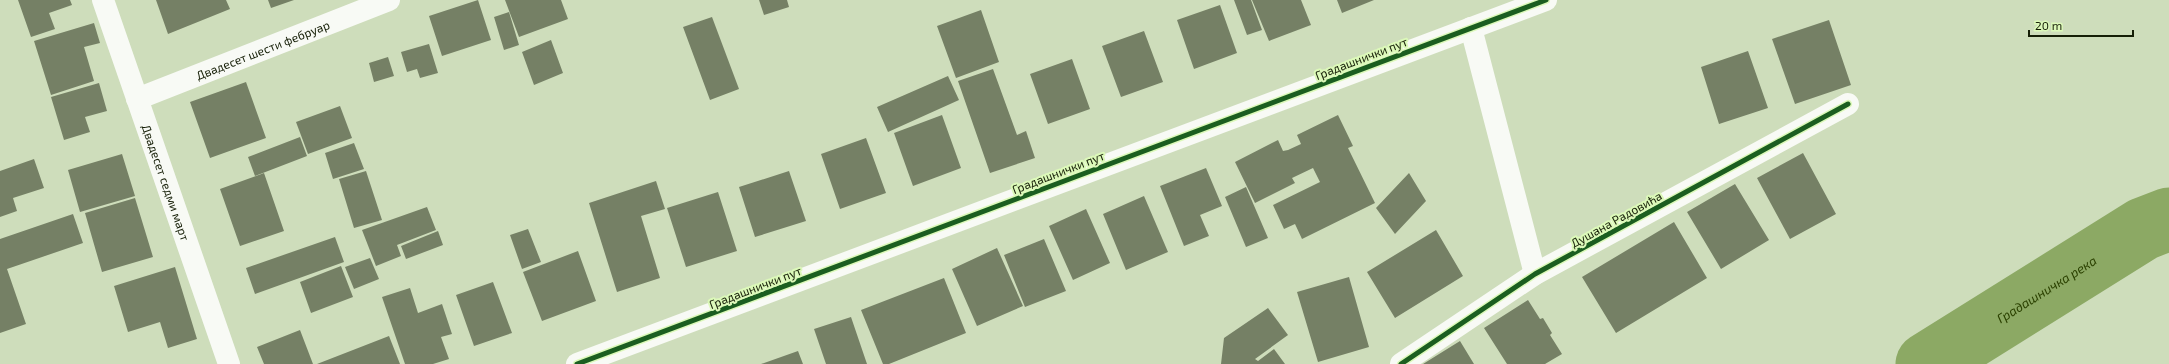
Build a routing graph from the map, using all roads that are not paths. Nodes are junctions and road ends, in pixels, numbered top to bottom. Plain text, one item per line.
1 (103, 0) edge
2 (389, 0) edge
3 (1546, 0) edge
4 (1471, 28) junction
5 (138, 99) junction
6 (1848, 104) dead end
7 (1536, 274) junction
8 (229, 364) edge
9 (577, 364) edge
10 (1401, 364) edge

1 - 5 street, Двадесет седми март
2 - 5 street, Двадесет шести фебруар
3 - 4 street, Градашнички пут
4 - 7 street
4 - 9 street, Градашнички пут
5 - 8 street, Двадесет седми март
6 - 7 street, Душана Радовића
7 - 10 street, Душана Радовића

